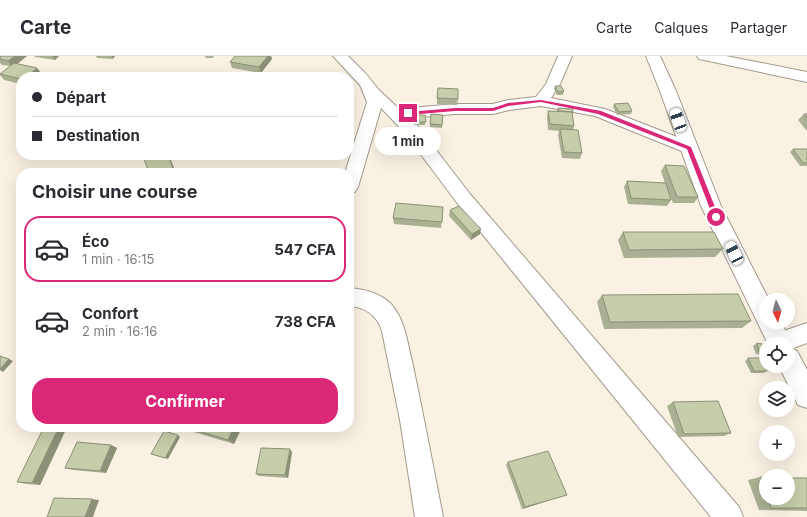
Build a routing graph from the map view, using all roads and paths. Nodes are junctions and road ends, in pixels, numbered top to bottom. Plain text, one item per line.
1 (340, 56) edge
2 (565, 56) edge
3 (653, 56) edge
4 (709, 56) edge
5 (807, 77) edge
6 (374, 93) junction
7 (541, 101) junction
8 (396, 114) junction
9 (689, 148) junction
10 (354, 171) edge
11 (354, 297) edge
12 (759, 302) edge
13 (807, 333) edge
14 (795, 340) edge
15 (795, 372) edge
16 (807, 396) edge
17 (430, 517) edge
18 (729, 517) edge

1 - 6 street
2 - 7 street
3 - 9 main road
4 - 5 main road
6 - 8 street
6 - 10 street
7 - 8 street
7 - 9 street
8 - 18 street
9 - 12 main road
11 - 17 street
13 - 14 street
15 - 16 main road

